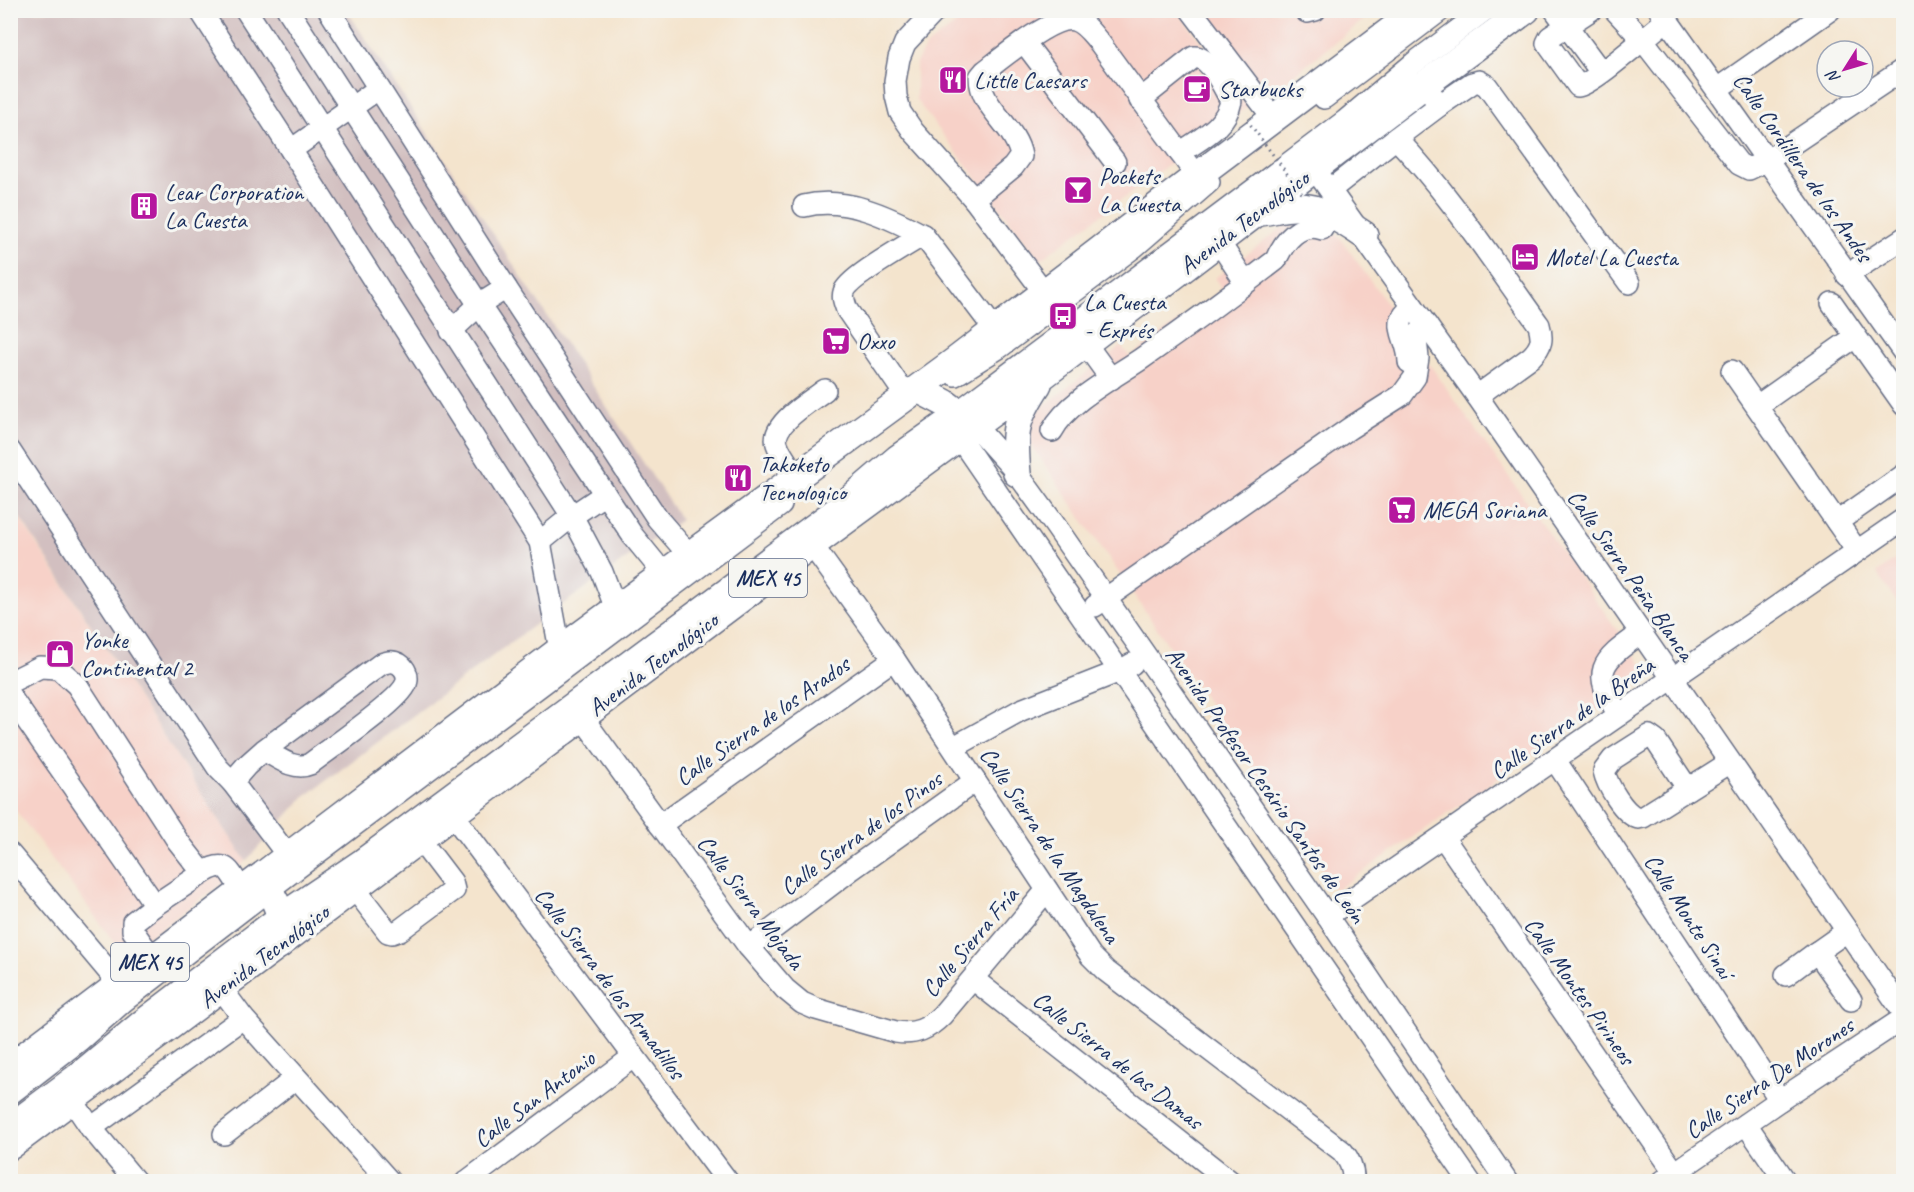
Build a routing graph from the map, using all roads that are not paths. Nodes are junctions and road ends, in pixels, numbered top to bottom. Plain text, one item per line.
1 (200, 10) edge
2 (246, 10) edge
3 (288, 10) edge
4 (329, 10) edge
5 (936, 10) edge
6 (1191, 10) edge
7 (1418, 10) edge
8 (1441, 10) edge
9 (1485, 10) edge
10 (1526, 10) edge
11 (1591, 10) edge
12 (1615, 10) edge
13 (1830, 10) edge
14 (1663, 15) edge
15 (1560, 18) edge
16 (1641, 39) junction
17 (1024, 42) junction
18 (1904, 69) edge
19 (378, 89) junction
20 (1717, 89) junction
21 (1432, 95) junction
22 (1140, 100) junction
23 (352, 106) junction
24 (1274, 119) junction
25 (321, 128) junction
26 (1396, 138) junction
27 (291, 150) junction
28 (1180, 153) junction
29 (1768, 160) junction
30 (1115, 162) dead end
31 (1314, 168) junction
32 (1197, 176) junction
33 (1330, 190) junction
34 (974, 199) junction
35 (804, 206) dead end
36 (1259, 213) junction
37 (1323, 229) dead end
38 (923, 235) junction
39 (1364, 235) junction
40 (1904, 238) edge
41 (1219, 242) junction
42 (1847, 275) junction
43 (1246, 283) junction
44 (1629, 283) dead end
45 (506, 288) junction
46 (1044, 292) junction
47 (1832, 303) dead end
48 (479, 305) junction
49 (1413, 307) junction
50 (1427, 326) junction
51 (995, 330) junction
52 (451, 331) junction
53 (1855, 337) junction
54 (1085, 343) junction
55 (1904, 353) edge
56 (1732, 371) dead end
57 (1045, 374) junction
58 (1111, 380) junction
59 (825, 390) dead end
60 (917, 393) junction
61 (1477, 396) junction
62 (1904, 405) edge
63 (1757, 406) junction
64 (1382, 409) junction
65 (964, 425) junction
66 (1052, 431) dead end
67 (10, 451) edge
68 (1017, 473) junction
69 (1904, 475) edge
70 (797, 477) junction
71 (605, 494) junction
72 (572, 516) junction
73 (1904, 519) edge
74 (1837, 522) junction
75 (540, 542) junction
76 (812, 544) junction
77 (1857, 551) junction
78 (690, 556) junction
79 (664, 574) junction
80 (1106, 599) junction
81 (616, 609) junction
82 (1083, 615) junction
83 (1640, 634) junction
84 (561, 650) junction
85 (1145, 656) junction
86 (894, 659) junction
87 (1120, 671) junction
88 (1672, 679) junction
89 (10, 682) edge
90 (10, 696) edge
91 (1619, 715) junction
92 (582, 717) junction
93 (954, 747) junction
94 (264, 750) junction
95 (1555, 760) junction
96 (1730, 763) junction
97 (232, 782) junction
98 (975, 782) junction
99 (1688, 789) dead end
100 (453, 815) junction
101 (660, 825) junction
102 (1443, 837) junction
103 (420, 840) junction
104 (10, 854) edge
105 (288, 856) junction
106 (203, 873) junction
107 (355, 889) junction
108 (1047, 890) junction
109 (260, 895) junction
110 (155, 905) junction
111 (1327, 916) junction
112 (1847, 931) junction
113 (279, 945) junction
114 (749, 947) junction
115 (1817, 952) junction
116 (153, 959) junction
117 (1786, 975) dead end
118 (973, 979) junction
119 (120, 985) junction
120 (222, 988) junction
121 (1851, 1000) dead end
122 (1904, 1013) edge
123 (243, 1018) junction
124 (1904, 1018) edge
125 (932, 1025) joint
126 (633, 1057) junction
127 (10, 1066) edge
128 (296, 1078) junction
129 (10, 1094) edge
130 (72, 1100) junction
131 (1780, 1100) junction
132 (10, 1124) edge
133 (1746, 1124) junction
134 (91, 1128) junction
135 (224, 1134) dead end
136 (10, 1146) edge
137 (1353, 1175) edge
138 (1669, 1177) edge
139 (136, 1182) edge
140 (390, 1182) edge
141 (466, 1182) edge
142 (728, 1182) edge
143 (1231, 1182) edge
144 (1470, 1182) edge
145 (1507, 1182) edge
146 (1786, 1182) edge

1 - 27 street
2 - 25 street
3 - 23 street
4 - 19 street
5 - 34 street
6 - 24 street
7 - 24 main road, MEX 45
8 - 60 street
9 - 65 street
10 - 21 main road, Avenida Tecnológico / MEX 45
11 - 15 street
12 - 16 street
13 - 20 street
14 - 16 street
14 - 20 street, Calle Cordillera de los Andes
15 - 16 street
16 - 29 street
17 - 22 street
17 - 30 street
17 - 34 street
18 - 29 street
19 - 23 street
19 - 45 street
20 - 29 street, Calle Cordillera de los Andes
21 - 26 street
21 - 31 main road, Avenida Tecnológico / MEX 45
21 - 44 street
22 - 28 street
22 - 28 street
23 - 25 street
23 - 48 street
24 - 32 main road, MEX 45
25 - 27 street
25 - 52 street
26 - 33 street
26 - 61 street
27 - 75 street
28 - 32 street
29 - 42 street, Calle Cordillera de los Andes
31 - 33 street, Calle Sierra Peña Blanca
31 - 36 main road, Avenida Tecnológico / MEX 45
32 - 46 main road, MEX 45
33 - 39 street, Calle Sierra Peña Blanca
34 - 46 street
35 - 38 street
36 - 39 main road
36 - 41 main road, Avenida Tecnológico / MEX 45
37 - 43 street
38 - 51 street
38 - 60 street
39 - 49 street, Calle Sierra Peña Blanca
40 - 42 street
41 - 43 street
41 - 54 main road, Avenida Tecnológico / MEX 45
42 - 55 street, Calle Cordillera de los Andes
43 - 58 street
45 - 48 street
45 - 78 street
46 - 51 main road, MEX 45
47 - 53 street
48 - 52 street
48 - 71 street
49 - 50 street, Calle Sierra Peña Blanca
49 - 64 street
50 - 61 street, Calle Sierra Peña Blanca
50 - 64 street
51 - 60 main road, MEX 45
52 - 72 street
53 - 62 street
53 - 63 street
54 - 57 main road, Avenida Tecnológico / MEX 45
54 - 58 street
56 - 63 street
57 - 65 main road, Avenida Tecnológico / MEX 45
57 - 68 main road
58 - 66 street
59 - 70 street
60 - 65 main road
60 - 70 main road, MEX 45
60 - 109 street
61 - 83 street, Calle Sierra Peña Blanca
63 - 74 street
64 - 80 street
65 - 68 street, Avenida Profesor Cesário Santos de León
65 - 76 main road, Avenida Tecnológico / MEX 45
65 - 82 street
65 - 109 street
67 - 97 street
68 - 80 street, Avenida Profesor Cesário Santos de León
69 - 74 street
70 - 78 main road, MEX 45
71 - 72 street
71 - 79 street
72 - 75 street
72 - 81 street
73 - 77 street, Calle Sierra de la Breña
74 - 77 street
75 - 84 street
76 - 86 street, Calle Sierra de la Magdalena
76 - 92 main road, Avenida Tecnológico / MEX 45
77 - 88 street, Calle Sierra de la Breña
78 - 79 main road, MEX 45
79 - 81 main road, MEX 45
80 - 82 street
80 - 85 street, Avenida Profesor Cesário Santos de León
81 - 84 main road, MEX 45
82 - 87 street
83 - 88 street, Calle Sierra Peña Blanca
83 - 91 street
84 - 105 main road, MEX 45
85 - 87 street
85 - 111 street, Avenida Profesor Cesário Santos de León
86 - 93 street, Calle Sierra de la Magdalena
86 - 101 street, Calle Sierra de los Arados
87 - 93 street
87 - 144 street
88 - 91 street, Calle Sierra de la Breña
88 - 96 street, Calle Sierra Peña Blanca
89 - 106 street
90 - 110 street
91 - 95 street, Calle Sierra de la Breña
92 - 100 main road, Avenida Tecnológico / MEX 45
92 - 101 street, Calle Sierra Mojada
93 - 98 street, Calle Sierra de la Magdalena
94 - 94 street
94 - 97 street
95 - 102 street, Calle Sierra de la Breña
95 - 131 street, Calle Monte Sinaí
96 - 99 street
96 - 112 street, Calle Sierra Peña Blanca
97 - 105 street
98 - 108 street, Calle Sierra de la Magdalena
98 - 114 street, Calle Sierra de los Pinos
100 - 103 main road, Avenida Tecnológico / MEX 45
100 - 126 street, Calle Sierra de los Armadillos
101 - 114 street, Calle Sierra Mojada
102 - 111 street, Calle Sierra de la Breña
102 - 138 street, Calle Montes Pirineos
103 - 107 main road, Avenida Tecnológico / MEX 45
103 - 107 street
104 - 119 street
105 - 109 main road, MEX 45
106 - 109 street
106 - 110 street
107 - 113 main road, Avenida Tecnológico / MEX 45
108 - 118 street, Calle Sierra Fría
108 - 137 street, Calle Sierra de la Magdalena
109 - 113 main road
109 - 116 main road, MEX 45
109 - 129 street
109 - 132 street
110 - 116 street
111 - 145 street, Avenida Profesor Cesário Santos de León
112 - 115 street
112 - 122 street, Calle Sierra Peña Blanca
113 - 120 main road, Avenida Tecnológico / MEX 45
114 - 125 street, Calle Sierra Mojada
115 - 117 street
115 - 121 street
116 - 119 main road, MEX 45
118 - 125 street, Calle Sierra Fría
118 - 143 street, Calle Sierra de las Damas
119 - 127 main road, MEX 45
120 - 123 street
120 - 130 main road, Avenida Tecnológico / MEX 45
123 - 128 street
123 - 134 street
124 - 131 street, Calle Sierra De Morones
126 - 141 street, Calle San Antonio
126 - 142 street, Calle Sierra de los Armadillos
128 - 135 street
128 - 140 street
130 - 134 street
130 - 136 main road, Avenida Tecnológico / MEX 45
131 - 133 street, Calle Sierra De Morones
133 - 138 street, Calle Sierra De Morones
133 - 146 street
134 - 139 street

